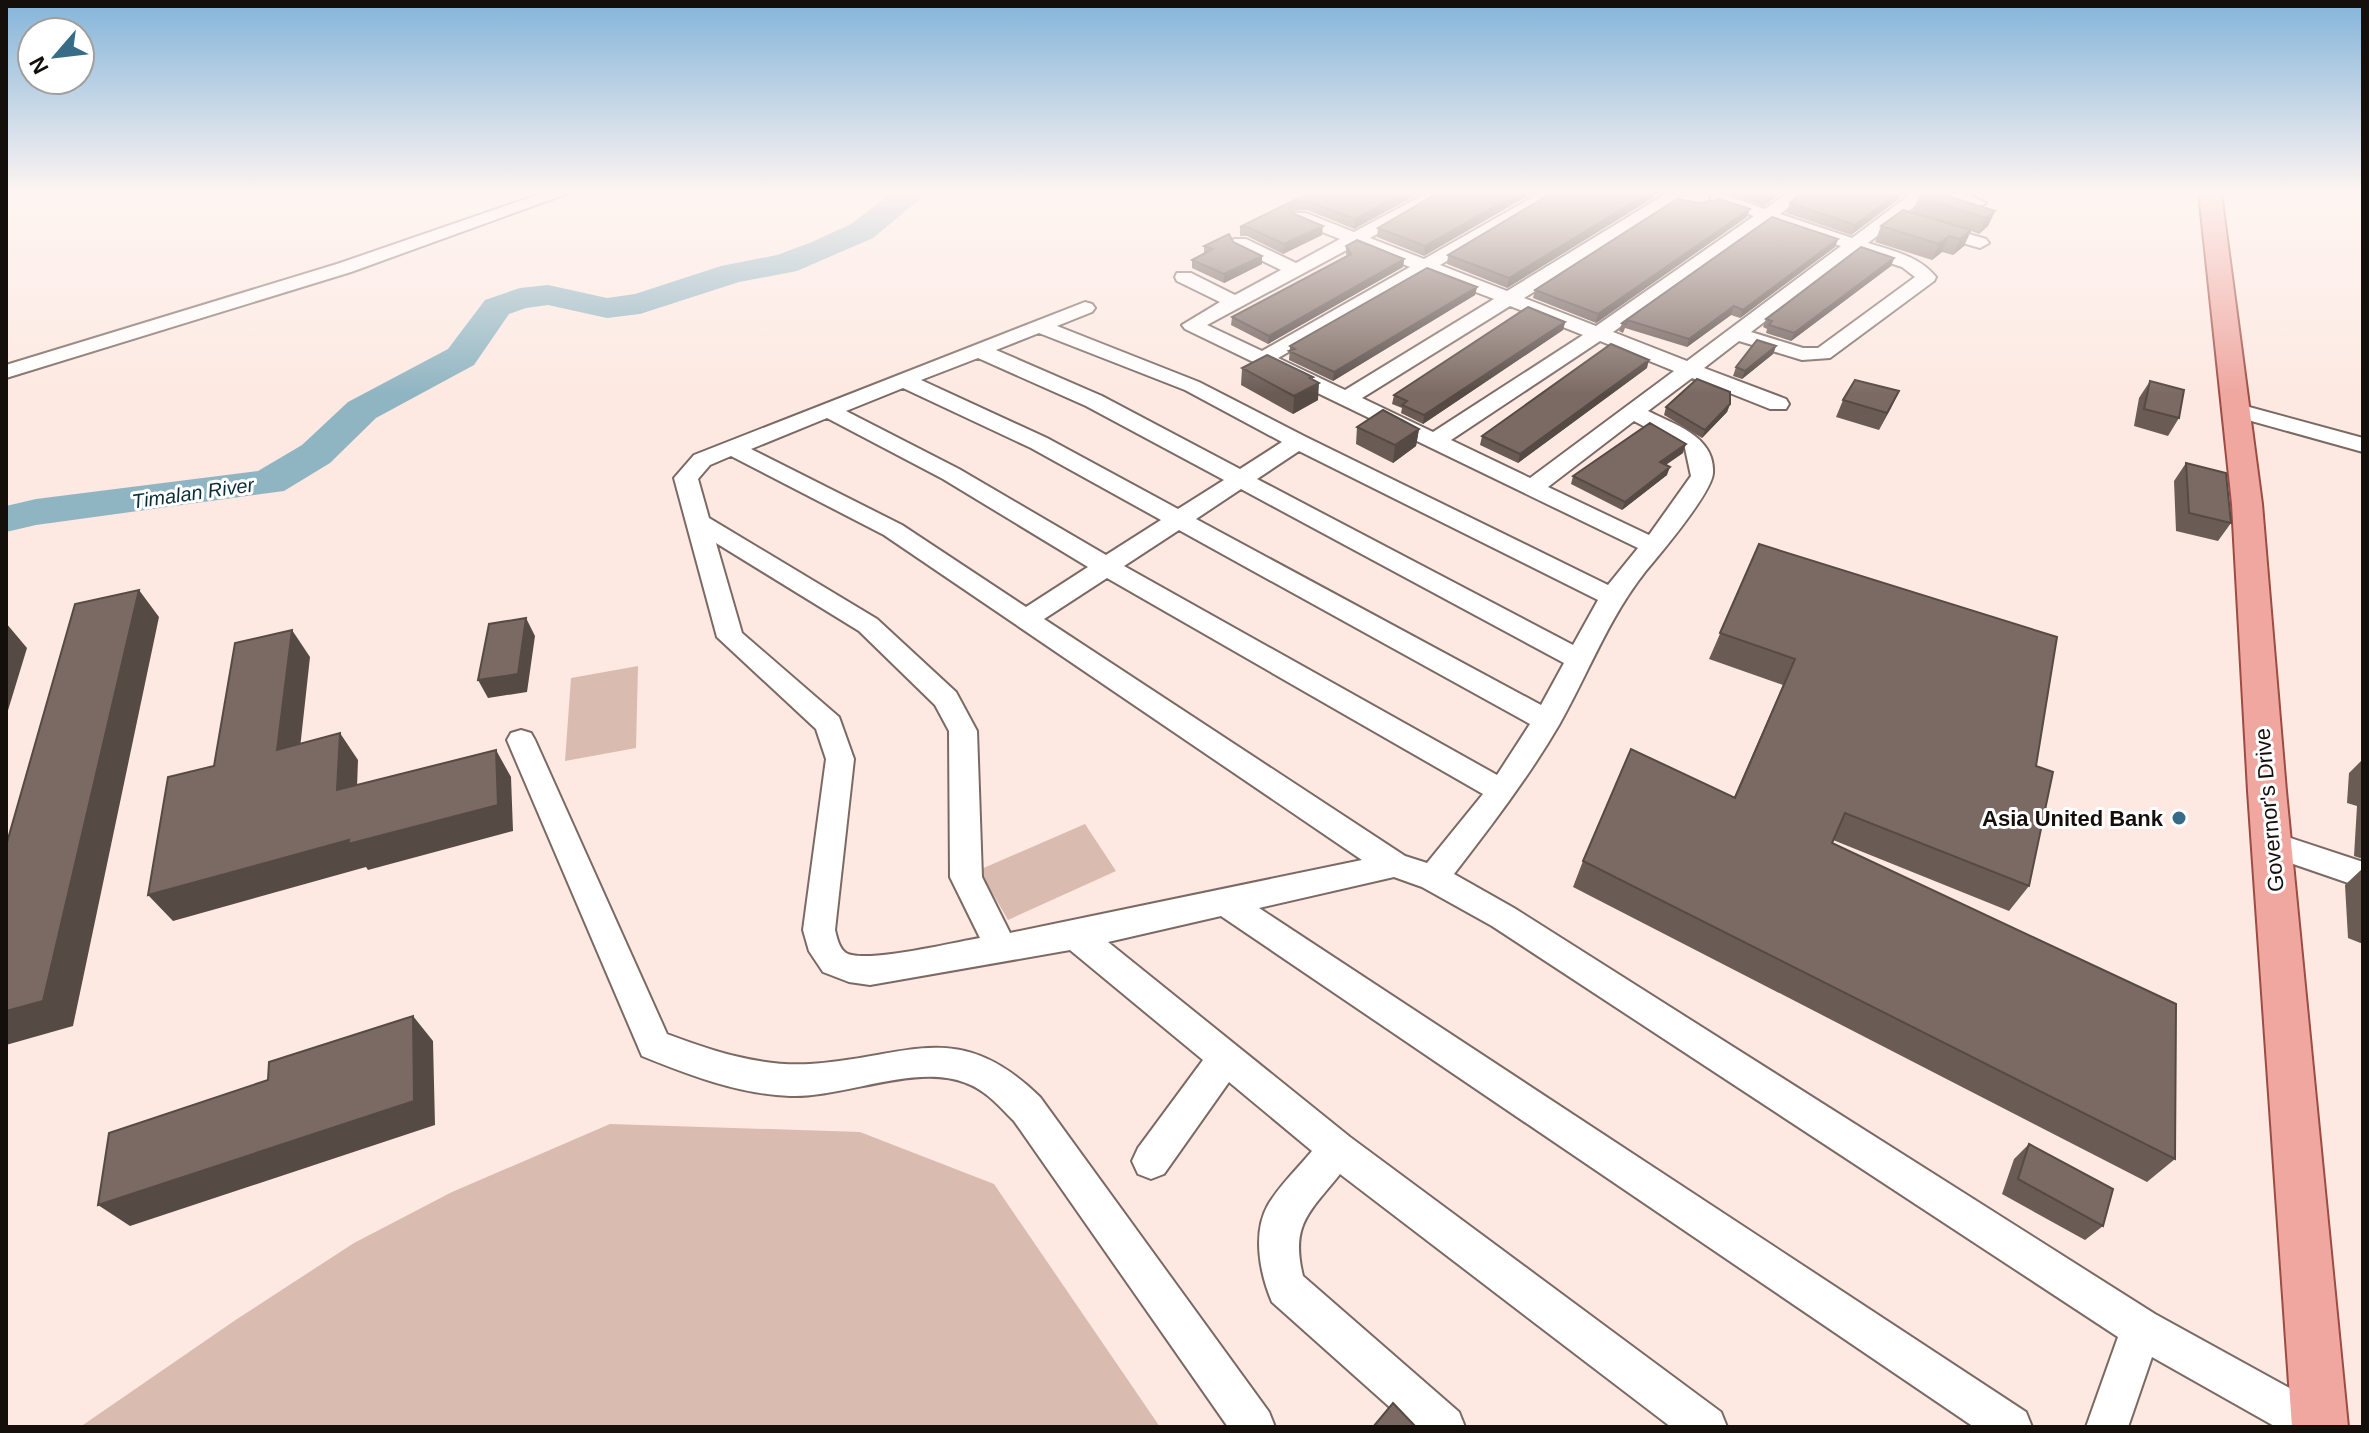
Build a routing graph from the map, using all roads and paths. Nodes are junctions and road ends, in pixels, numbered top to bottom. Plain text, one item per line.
1 (368, 260) edge
2 (1275, 260) edge
3 (1315, 260) edge
4 (1406, 260) edge
5 (1436, 260) edge
6 (1575, 260) edge
7 (1701, 260) edge
8 (1835, 260) edge
9 (1900, 260) edge
10 (2219, 260) edge
11 (1424, 267) junction
12 (1296, 270) junction
13 (1184, 277) dead end
14 (1507, 300) junction
15 (1235, 302) junction
16 (1085, 308) dead end
17 (1039, 326) junction
18 (1597, 334) junction
19 (1737, 334) junction
20 (978, 350) junction
21 (1262, 359) junction
22 (1689, 370) junction
23 (6, 372) edge
24 (903, 380) junction
25 (1346, 399) junction
26 (1778, 404) dead end
27 (826, 409) junction
28 (2238, 410) junction
29 (1633, 412) junction
30 (1435, 441) junction
31 (1298, 442) junction
32 (2363, 445) edge
33 (732, 448) junction
34 (1239, 480) junction
35 (1532, 488) junction
36 (1180, 519) junction
37 (699, 522) junction
38 (1651, 545) junction
39 (1107, 567) junction
40 (1612, 597) junction
41 (1027, 618) junction
42 (1579, 660) junction
43 (1547, 721) junction
44 (521, 740) dead end
45 (1502, 791) junction
46 (2272, 844) junction
47 (1394, 865) junction
48 (2363, 875) edge
49 (1433, 878) junction
50 (1225, 902) junction
51 (1076, 935) junction
52 (1002, 949) junction
53 (1226, 1057) junction
54 (1337, 1149) junction
55 (1151, 1161) dead end
56 (2141, 1328) junction
57 (1254, 1427) edge
58 (1444, 1427) edge
59 (1706, 1427) edge
60 (2011, 1427) edge
61 (2107, 1427) edge
62 (2319, 1427) edge

1 - 23 street
2 - 12 street
3 - 12 street
4 - 11 street
5 - 11 street
6 - 14 street
7 - 18 street
8 - 19 street
9 - 19 street
10 - 28 main road, Governor's Drive
11 - 14 street
11 - 21 street
12 - 15 street
13 - 15 street
14 - 18 street
14 - 25 street
15 - 21 street
16 - 17 street
17 - 20 street
17 - 31 street
18 - 22 street
18 - 30 street
19 - 22 street
20 - 24 street
20 - 34 street
21 - 25 street
22 - 26 street
22 - 29 street
24 - 27 street
24 - 36 street
25 - 30 street
27 - 33 street
27 - 39 street
28 - 32 street
28 - 46 main road, Governor's Drive
29 - 35 street
29 - 38 street
30 - 35 street
31 - 34 street
31 - 40 street
33 - 37 street
33 - 41 street
34 - 36 street
34 - 42 street
35 - 38 street
36 - 39 street
36 - 43 street
37 - 52 street
37 - 52 street
38 - 40 street
39 - 41 street
39 - 45 street
40 - 42 street
41 - 47 street
42 - 43 street
43 - 45 street
44 - 57 street
45 - 49 street
46 - 48 street
46 - 62 main road, Governor's Drive
47 - 49 street
47 - 50 street
49 - 56 street
50 - 51 street
50 - 60 street
51 - 52 street
51 - 53 street
53 - 54 street
53 - 55 street
54 - 58 street
54 - 59 street
56 - 61 street
56 - 62 street

